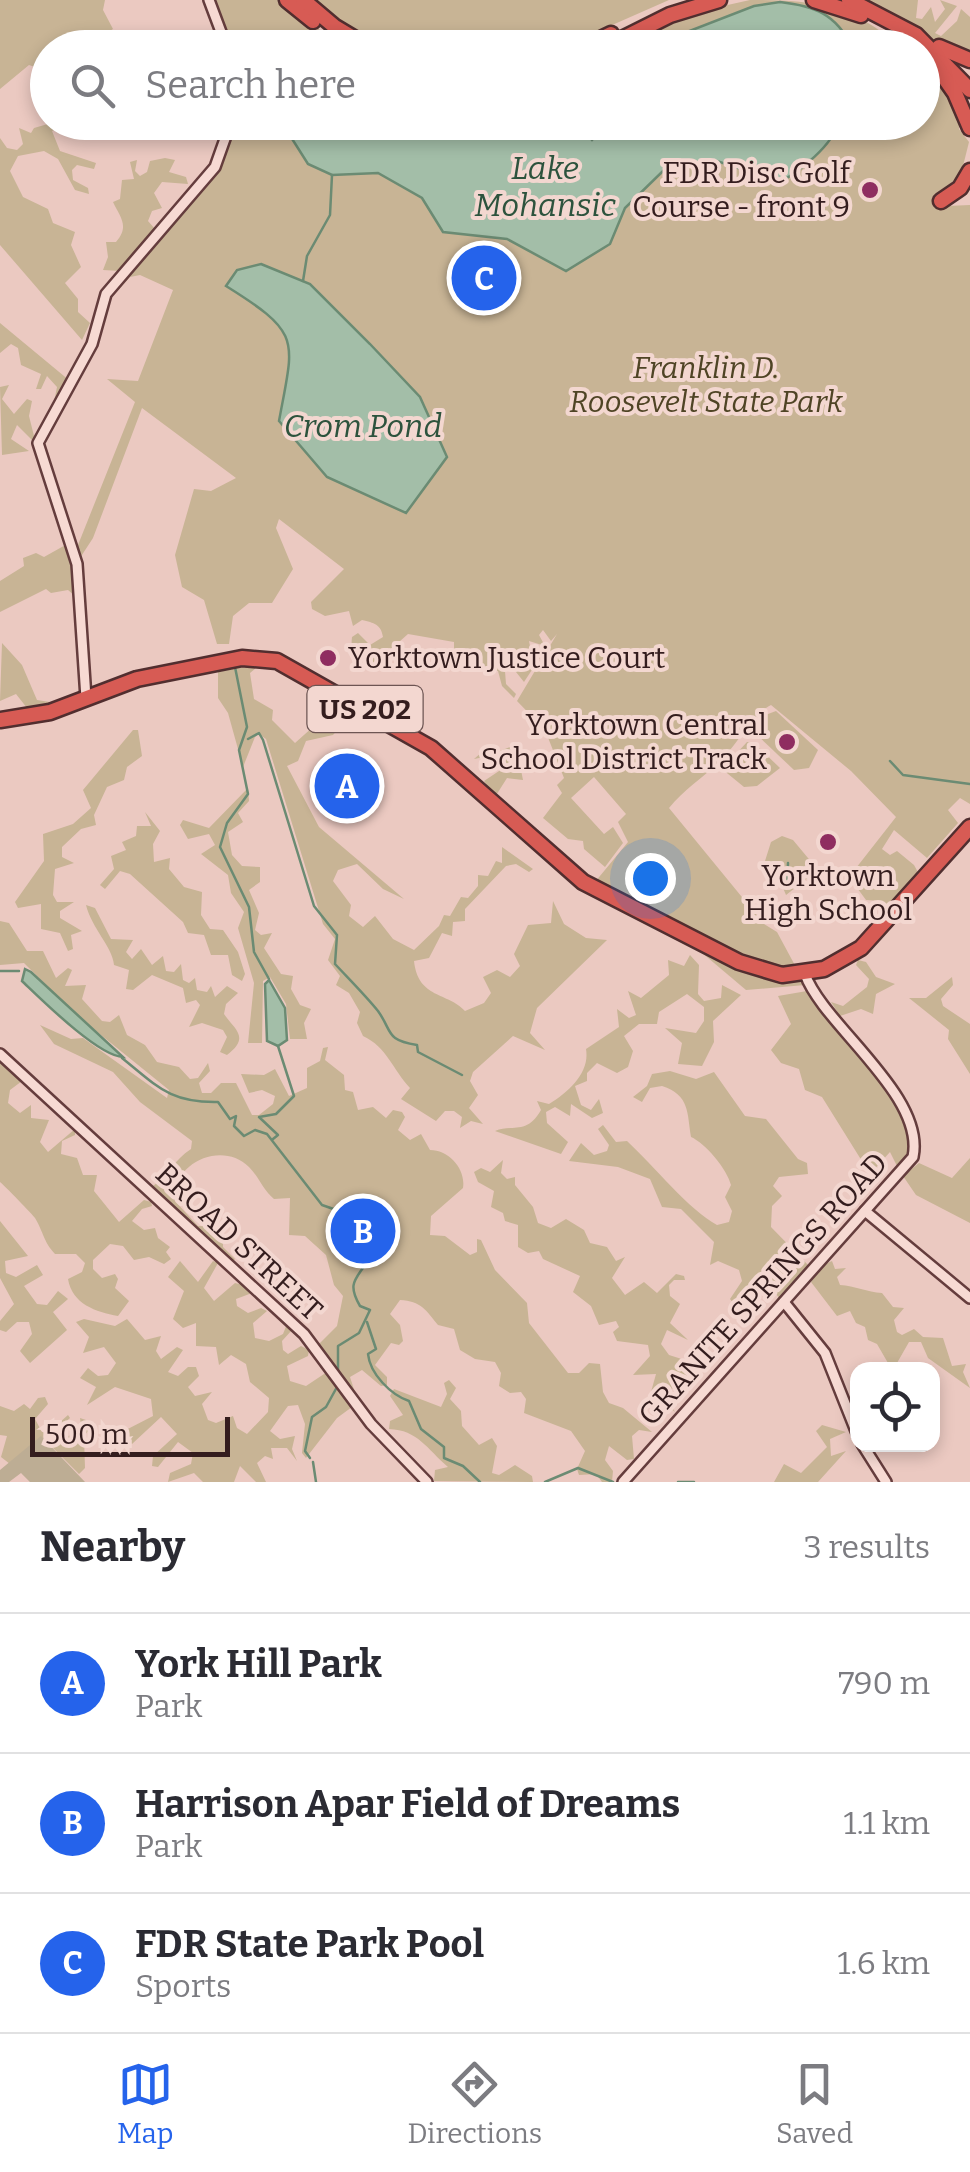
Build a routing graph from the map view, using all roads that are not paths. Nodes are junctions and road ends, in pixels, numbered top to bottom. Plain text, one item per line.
1 (209, 0) edge
2 (298, 0) edge
3 (684, 0) edge
4 (720, 0) edge
5 (814, 0) edge
6 (849, 0) edge
7 (905, 28) junction
8 (220, 30) edge
9 (324, 30) edge
10 (343, 30) edge
11 (620, 30) edge
12 (640, 30) edge
13 (888, 30) edge
14 (908, 30) edge
15 (909, 30) edge
16 (940, 45) edge
17 (940, 55) edge
18 (970, 60) edge
19 (940, 71) edge
20 (940, 74) edge
21 (970, 90) edge
22 (970, 105) edge
23 (970, 128) edge
24 (226, 140) edge
25 (970, 171) edge
26 (970, 191) edge
27 (970, 199) edge
28 (941, 201) junction
29 (82, 696) junction
30 (0, 720) edge
31 (970, 827) edge
32 (805, 974) junction
33 (0, 1054) edge
34 (865, 1211) junction
35 (970, 1298) edge
36 (784, 1302) junction
37 (850, 1416) edge
38 (867, 1452) edge
39 (427, 1482) edge
40 (624, 1482) edge
41 (886, 1482) edge

1 - 8 street
2 - 9 highway
2 - 10 highway
3 - 11 highway
4 - 12 highway
5 - 13 highway
6 - 7 highway
7 - 14 highway
7 - 15 highway
16 - 18 highway
17 - 21 highway
19 - 22 highway
20 - 23 highway
24 - 29 street
25 - 28 highway
26 - 28 highway
27 - 28 highway
29 - 30 highway, US 202
29 - 32 highway, US 202
31 - 32 highway, US 202
32 - 34 street, GRANITE SPRINGS ROAD
33 - 39 street, BROAD STREET
34 - 35 street
34 - 36 street, GRANITE SPRINGS ROAD
36 - 37 street
36 - 40 street, GRANITE SPRINGS ROAD
38 - 41 street

